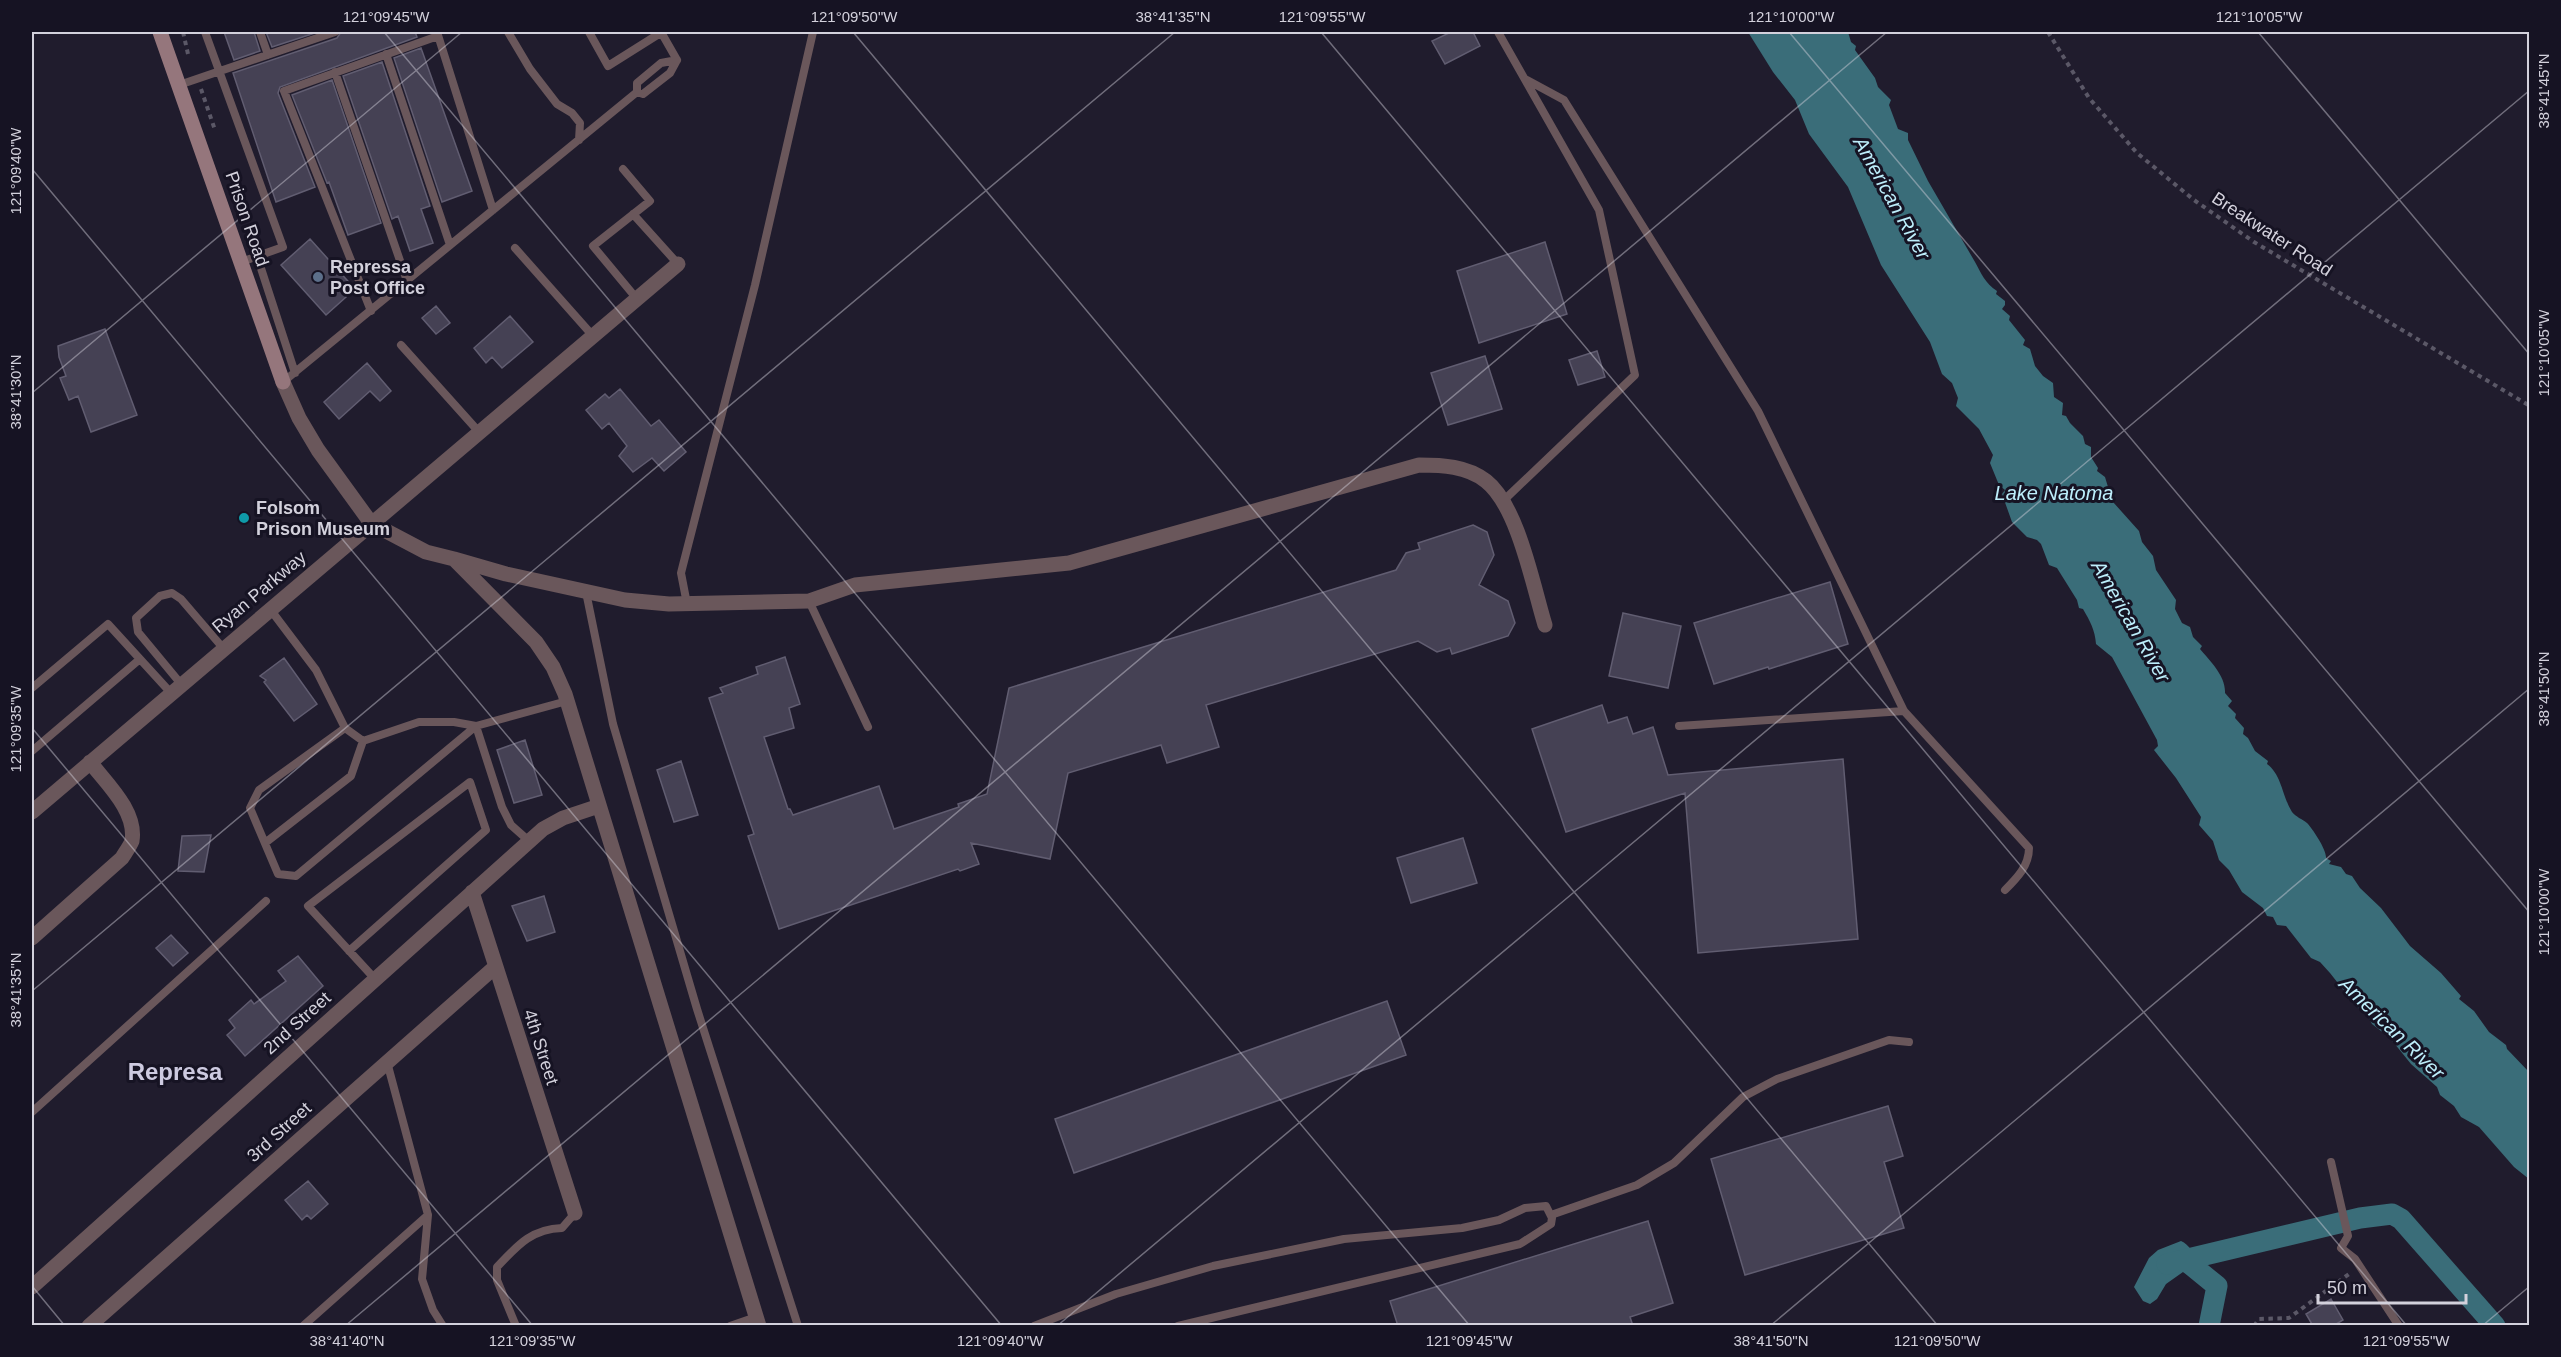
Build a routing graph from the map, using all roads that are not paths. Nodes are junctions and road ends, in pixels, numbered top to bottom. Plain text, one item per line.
1 (160, 32) edge
2 (205, 32) edge
3 (260, 32) edge
4 (306, 32) edge
5 (335, 32) edge
6 (508, 32) edge
7 (589, 32) edge
8 (662, 32) edge
9 (813, 32) edge
10 (1498, 32) edge
11 (437, 34) edge
12 (309, 41) junction
13 (386, 54) junction
14 (268, 55) junction
15 (677, 60) junction
16 (220, 72) junction
17 (335, 72) junction
18 (1527, 80) junction
19 (179, 85) junction
20 (637, 92) junction
21 (579, 140) junction
22 (623, 169) dead end
23 (493, 210) junction
24 (633, 214) junction
25 (450, 245) junction
26 (515, 248) dead end
27 (257, 256) junction
28 (241, 262) junction
29 (678, 264) joint
30 (407, 281) junction
31 (637, 299) junction
32 (370, 311) junction
33 (593, 336) junction
34 (401, 345) dead end
35 (289, 377) junction
36 (479, 432) junction
37 (1503, 501) junction
38 (371, 523) junction
39 (454, 558) junction
40 (586, 591) junction
41 (808, 602) junction
42 (687, 604) junction
43 (270, 609) junction
44 (1545, 625) dead end
45 (223, 648) junction
46 (140, 659) junction
47 (32, 688) edge
48 (176, 689) junction
49 (567, 701) junction
50 (1904, 711) junction
51 (476, 726) junction
52 (1679, 726) dead end
53 (868, 727) dead end
54 (345, 728) junction
55 (363, 741) junction
56 (32, 752) edge
57 (90, 762) junction
58 (599, 806) junction
59 (32, 812) edge
60 (529, 841) junction
61 (265, 843) junction
62 (2005, 890) dead end
63 (472, 892) junction
64 (266, 901) dead end
65 (32, 938) edge
66 (349, 951) junction
67 (495, 967) junction
68 (375, 979) junction
69 (1909, 1042) dead end
70 (387, 1062) junction
71 (32, 1112) edge
72 (2331, 1162) dead end
73 (575, 1213) joint
74 (428, 1215) junction
75 (1551, 1215) junction
76 (32, 1287) edge
77 (758, 1321) edge
78 (89, 1326) edge
79 (303, 1326) edge
80 (443, 1326) edge
81 (516, 1326) edge
82 (730, 1326) edge
83 (798, 1326) edge
84 (1034, 1326) edge
85 (1178, 1326) edge
86 (2399, 1326) edge

1 - 19 street, Prison Road
2 - 16 lane
3 - 14 lane
4 - 12 lane
5 - 12 lane
6 - 21 lane
7 - 8 lane
8 - 15 lane
9 - 42 lane
10 - 18 lane
11 - 13 lane
11 - 23 lane
12 - 14 lane
13 - 17 lane
13 - 25 lane
14 - 16 lane
15 - 20 lane
15 - 20 lane
16 - 19 lane
16 - 27 lane
17 - 30 lane
17 - 32 lane
18 - 37 lane
18 - 50 lane
19 - 28 street, Prison Road
20 - 21 lane
21 - 23 lane
22 - 24 lane
23 - 25 lane
24 - 29 lane
24 - 31 lane
25 - 30 lane
26 - 33 lane
27 - 28 lane
27 - 35 lane
28 - 35 street, Prison Road
29 - 31 street, Ryan Parkway
30 - 32 lane
31 - 33 street, Ryan Parkway
32 - 35 lane
33 - 36 street, Ryan Parkway
34 - 36 lane
35 - 38 street, Prison Road
36 - 38 street, Ryan Parkway
37 - 41 street
37 - 44 street
38 - 39 street
38 - 43 street, Ryan Parkway
39 - 40 street
39 - 49 street
40 - 42 street
40 - 83 lane
41 - 42 street
41 - 53 lane
43 - 45 street, Ryan Parkway
43 - 54 lane
45 - 48 street, Ryan Parkway
45 - 48 lane
46 - 47 lane
46 - 48 lane
46 - 56 lane
48 - 57 street, Ryan Parkway
49 - 51 lane
49 - 58 street
50 - 52 lane
50 - 62 lane
51 - 55 lane
51 - 60 lane
51 - 61 lane
54 - 55 lane
54 - 61 lane
55 - 61 lane
57 - 59 street, Ryan Parkway
57 - 65 street
58 - 60 street, 2nd Street
58 - 77 street
60 - 63 street, 2nd Street
63 - 67 street, 4th Street
63 - 68 street, 2nd Street
64 - 71 lane
66 - 66 lane
66 - 68 lane
67 - 70 street, 3rd Street
67 - 73 street, 4th Street
68 - 76 street, 2nd Street
69 - 75 lane
70 - 74 lane
70 - 78 street, 3rd Street
72 - 86 lane
73 - 81 lane
74 - 79 lane
74 - 80 lane
75 - 84 lane
75 - 85 lane
77 - 82 lane

